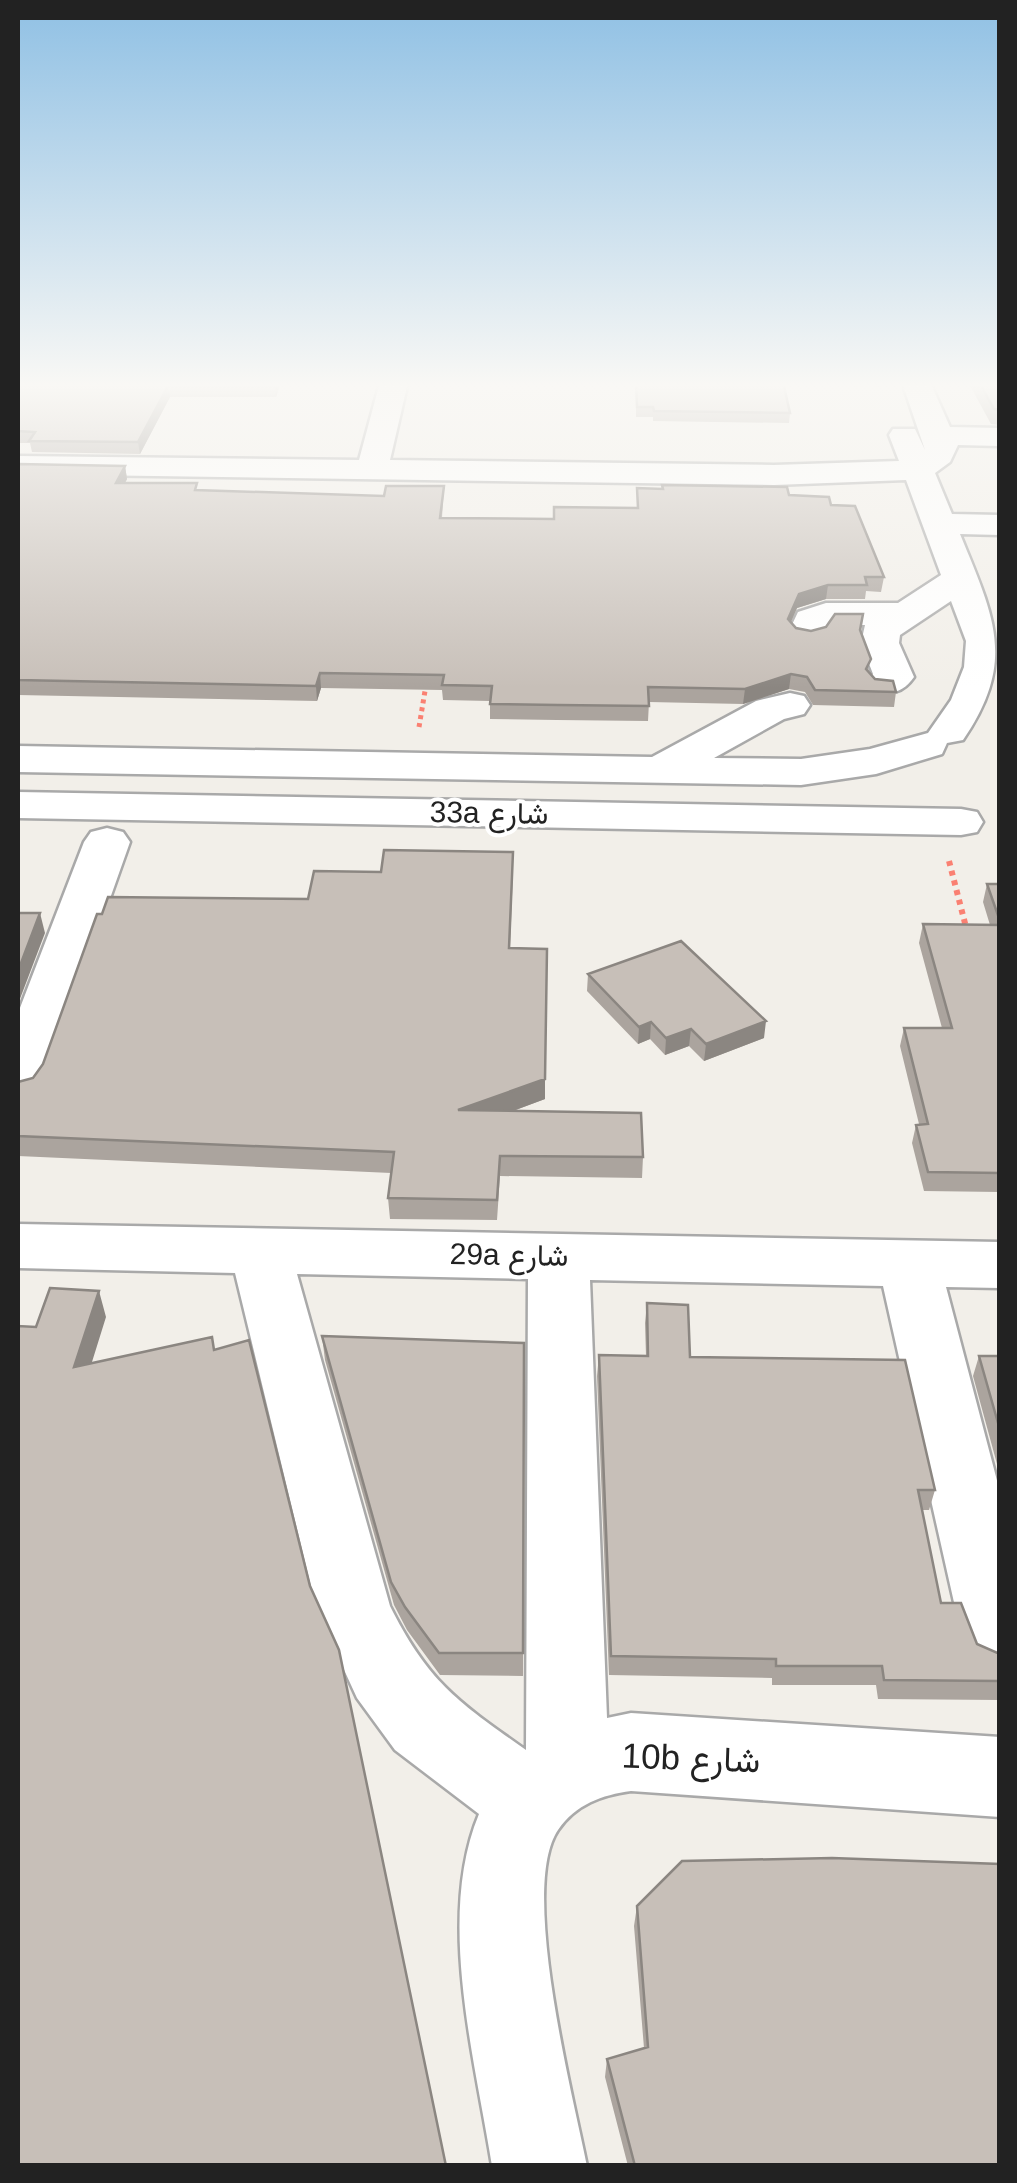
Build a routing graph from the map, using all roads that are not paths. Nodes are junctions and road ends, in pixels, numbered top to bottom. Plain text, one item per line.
1 (923, 484) edge
2 (938, 524) junction
3 (1000, 525) edge
4 (960, 579) junction
5 (904, 614) junction
6 (808, 631) edge
7 (992, 650) edge
8 (887, 682) edge
9 (790, 704) dead end
10 (1000, 719) edge
11 (18, 731) edge
12 (938, 738) junction
13 (18, 760) edge
14 (542, 770) junction
15 (657, 771) junction
16 (18, 804) edge
17 (814, 819) junction
18 (970, 839) edge
19 (18, 840) edge
20 (106, 842) junction
21 (18, 1082) edge
22 (18, 1246) edge
23 (260, 1251) junction
24 (559, 1256) junction
25 (909, 1263) junction
26 (1000, 1265) edge
27 (1000, 1638) edge
28 (1000, 1777) edge
29 (548, 1785) junction
30 (540, 2166) edge

1 - 2 street
2 - 3 street
2 - 4 street
4 - 5 street
4 - 7 street
5 - 6 street
5 - 8 street
7 - 12 street
9 - 15 street
10 - 12 street, 33a شارع
11 - 14 street
12 - 15 street, 33a شارع
12 - 18 street
13 - 14 street, 33a شارع
14 - 15 street, 33a شارع
16 - 17 street, 33a شارع
17 - 18 street, 33a شارع
17 - 20 street
19 - 20 street
20 - 21 street
22 - 23 street, 29a شارع
23 - 24 street, 29a شارع
23 - 29 street
24 - 25 street, 29a شارع
24 - 29 street
25 - 26 street, 29a شارع
25 - 27 street
28 - 29 street, 10b شارع
29 - 30 street

